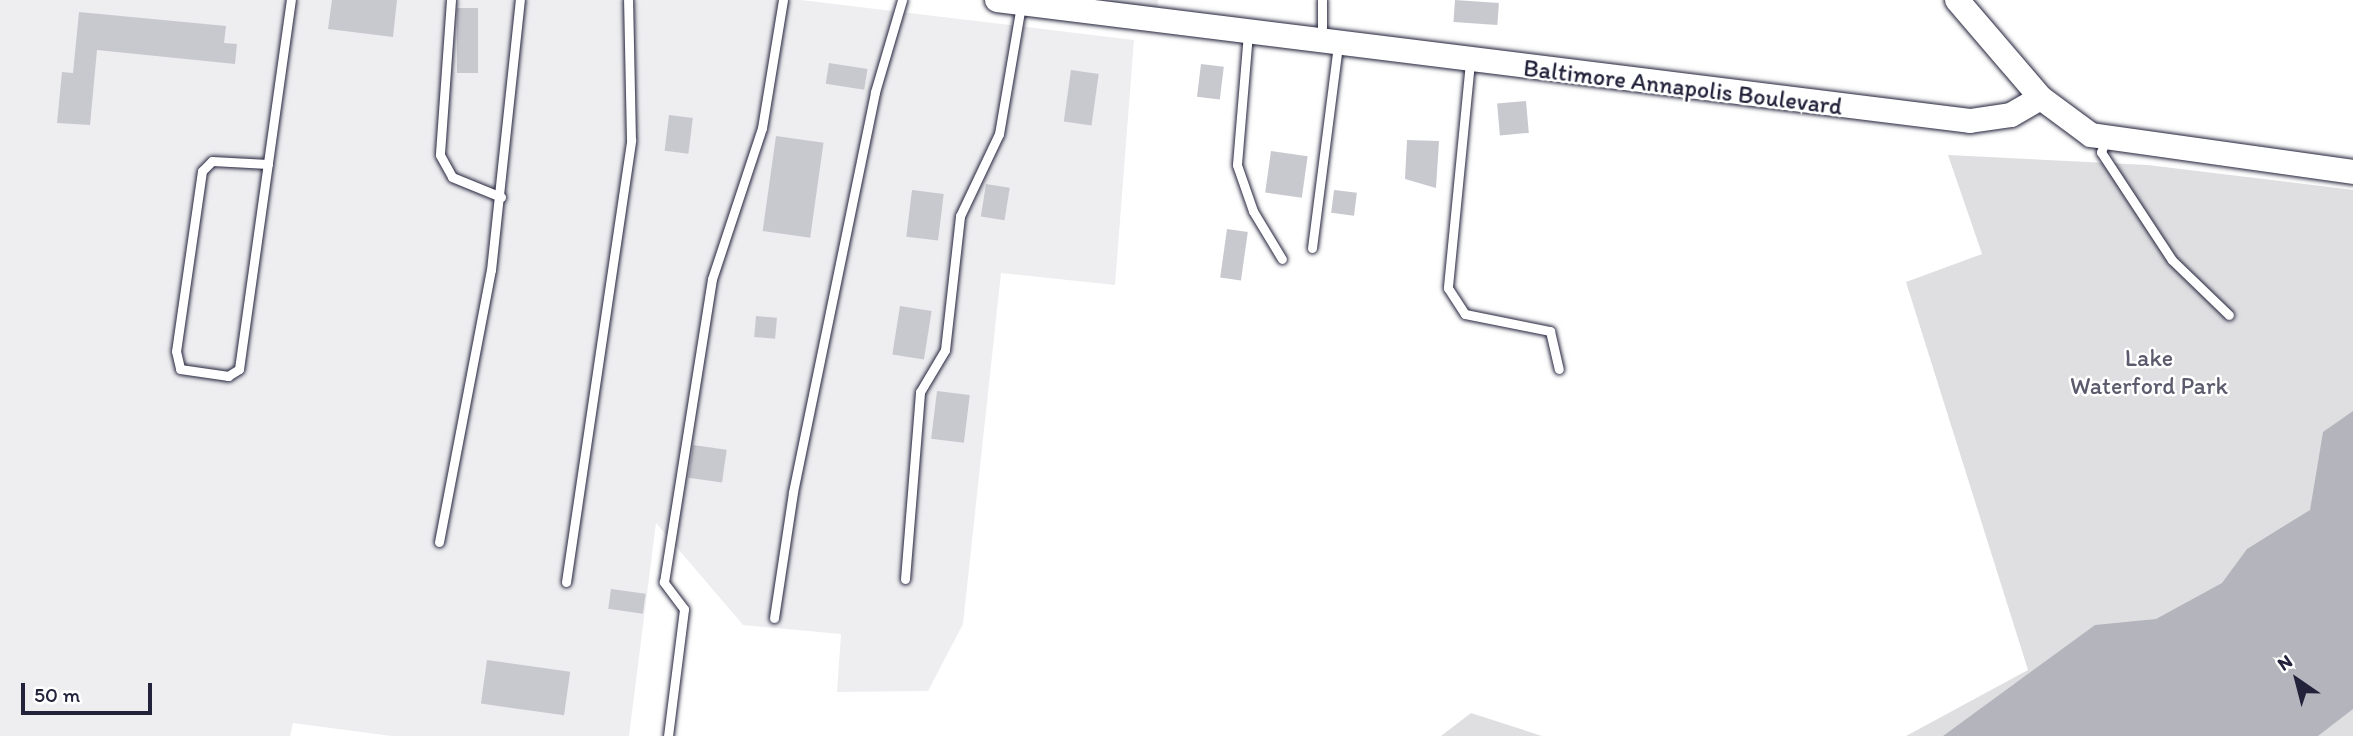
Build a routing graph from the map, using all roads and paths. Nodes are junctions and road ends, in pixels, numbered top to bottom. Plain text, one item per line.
1 (291, 0) edge
2 (451, 0) edge
3 (520, 0) edge
4 (628, 0) edge
5 (783, 0) edge
6 (902, 0) edge
7 (997, 0) edge
8 (1322, 0) edge
9 (1956, 0) edge
10 (1022, 3) junction
11 (1124, 8) edge
12 (1248, 32) junction
13 (1330, 42) junction
14 (1471, 61) junction
15 (2041, 99) junction
16 (2106, 139) junction
17 (268, 164) junction
18 (2353, 172) edge
19 (501, 197) junction
20 (1312, 248) dead end
21 (1282, 259) dead end
22 (2229, 315) dead end
23 (1559, 369) dead end
24 (439, 542) dead end
25 (905, 579) dead end
26 (566, 582) dead end
27 (774, 618) dead end
28 (668, 736) edge

1 - 17 lane
2 - 19 lane
3 - 19 lane
4 - 26 lane
5 - 28 lane
6 - 27 lane
7 - 10 street, Baltimore Annapolis Boulevard
8 - 13 lane
9 - 15 street
10 - 11 street, Baltimore Annapolis Boulevard
10 - 25 lane
11 - 12 street, Baltimore Annapolis Boulevard
12 - 13 street, Baltimore Annapolis Boulevard
12 - 21 lane
13 - 14 street, Baltimore Annapolis Boulevard
13 - 20 lane
14 - 15 street, Baltimore Annapolis Boulevard
14 - 23 lane
15 - 16 street
16 - 18 street
16 - 22 lane
17 - 17 lane
19 - 24 lane

